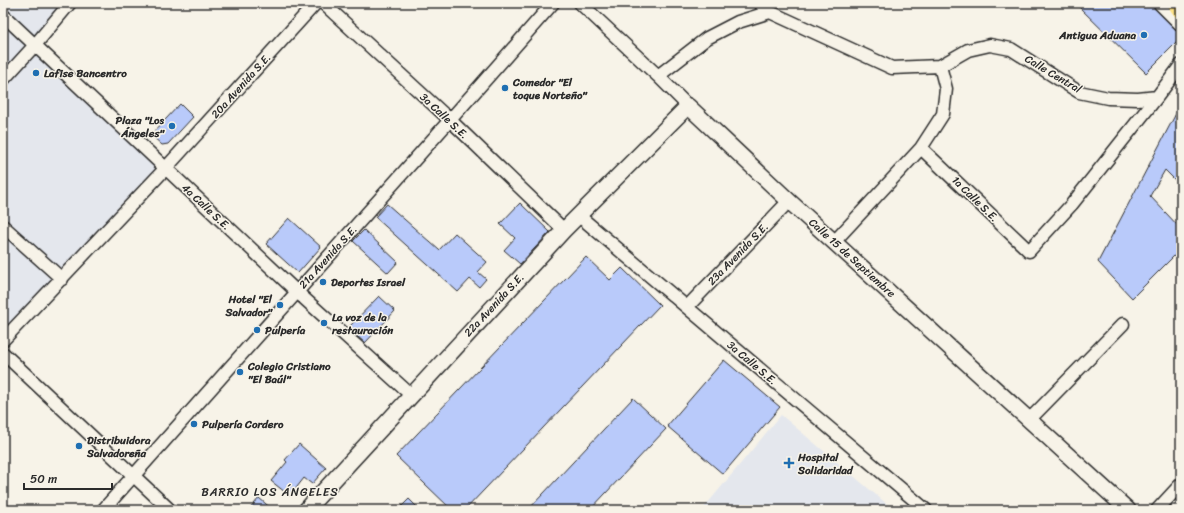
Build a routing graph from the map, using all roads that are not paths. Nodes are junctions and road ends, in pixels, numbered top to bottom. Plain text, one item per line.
1 (70, 3) edge
2 (316, 3) edge
3 (323, 3) edge
4 (553, 3) edge
5 (580, 3) edge
6 (760, 3) edge
7 (1161, 3) edge
8 (1178, 3) edge
9 (1181, 8) edge
10 (770, 12) junction
11 (3, 15) edge
12 (1181, 23) edge
13 (35, 45) junction
14 (1181, 65) edge
15 (940, 66) junction
16 (658, 76) junction
17 (3, 80) edge
18 (1157, 97) junction
19 (688, 106) junction
20 (450, 120) junction
21 (921, 148) junction
22 (165, 169) junction
23 (789, 201) junction
24 (578, 215) junction
25 (3, 226) edge
26 (564, 230) junction
27 (834, 242) junction
28 (62, 279) junction
29 (297, 292) junction
30 (687, 307) junction
31 (1123, 324) dead end
32 (3, 340) edge
33 (3, 353) edge
34 (411, 395) junction
35 (1029, 420) junction
36 (134, 475) junction
37 (1181, 484) edge
38 (103, 510) edge
39 (170, 510) edge
40 (306, 510) edge
41 (926, 510) edge
42 (1128, 510) edge
43 (1157, 510) edge

1 - 13 street
2 - 22 street, 20a Avenida S.E.
3 - 20 street, 3a Calle S.E.
4 - 20 street, 21a Avenida S.E.
5 - 16 street, Calle 15 de Septiembre
6 - 10 street
7 - 12 street
8 - 9 highway
10 - 15 street
10 - 16 street
11 - 13 street, 4a Calle S.E.
13 - 17 street
13 - 22 street, 4a Calle S.E.
14 - 18 street
15 - 18 street, Calle Central
15 - 21 street
16 - 19 street, Calle 15 de Septiembre
18 - 21 street, 1a Calle S.E.
19 - 23 street, Calle 15 de Septiembre
19 - 24 street, 22a Avenida S.E.
20 - 26 street, 3a Calle S.E.
20 - 29 street, 21a Avenida S.E.
21 - 27 street
22 - 28 street, 20a Avenida S.E.
22 - 29 street, 4a Calle S.E.
23 - 27 street, Calle 15 de Septiembre
23 - 30 street, 23a Avenida S.E.
24 - 26 street, 22a Avenida S.E.
24 - 30 street, 3a Calle S.E.
25 - 28 street
26 - 34 street, 22a Avenida S.E.
27 - 35 street, Calle 15 de Septiembre
28 - 32 street, 20a Avenida S.E.
29 - 34 street, 4a Calle S.E.
29 - 36 street, 21a Avenida S.E.
30 - 41 street, 3a Calle S.E.
31 - 35 street
33 - 36 street
34 - 40 street, 22a Avenida S.E.
35 - 42 street, Calle 15 de Septiembre
36 - 38 street, 21a Avenida S.E.
36 - 39 street
37 - 43 street

